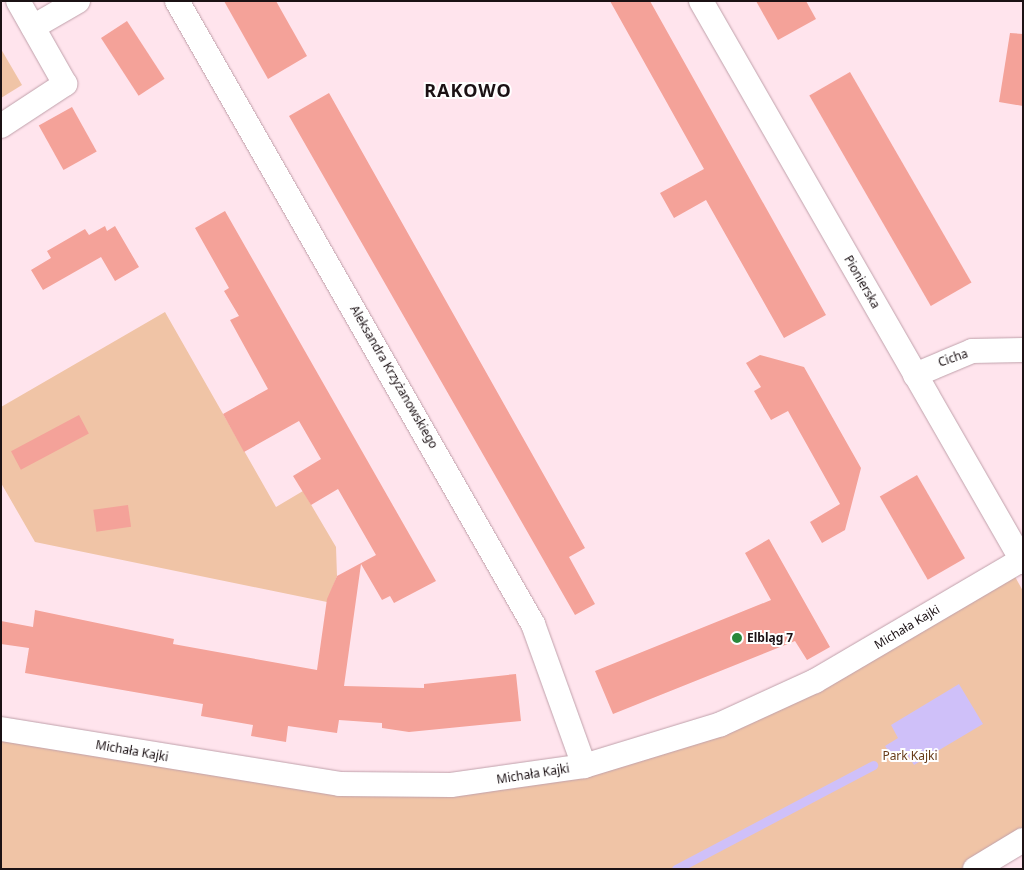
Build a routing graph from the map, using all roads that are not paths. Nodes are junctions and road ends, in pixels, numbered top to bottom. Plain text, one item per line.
1 (10, 1) edge
2 (18, 1) edge
3 (78, 1) edge
4 (177, 1) edge
5 (701, 1) edge
6 (1, 7) edge
7 (33, 27) junction
8 (1, 126) edge
9 (1023, 350) edge
10 (915, 375) junction
11 (1022, 561) edge
12 (1, 729) edge
13 (584, 766) junction
14 (1023, 840) edge
15 (975, 869) edge

1 - 6 street
2 - 7 street
3 - 7 street
4 - 13 street, Aleksandra Krzyżanowskiego
5 - 10 street, Pionierska
7 - 8 street
9 - 10 street, Cicha
10 - 11 street, Pionierska
11 - 13 street, Michała Kajki
12 - 13 street, Michała Kajki
14 - 15 street

